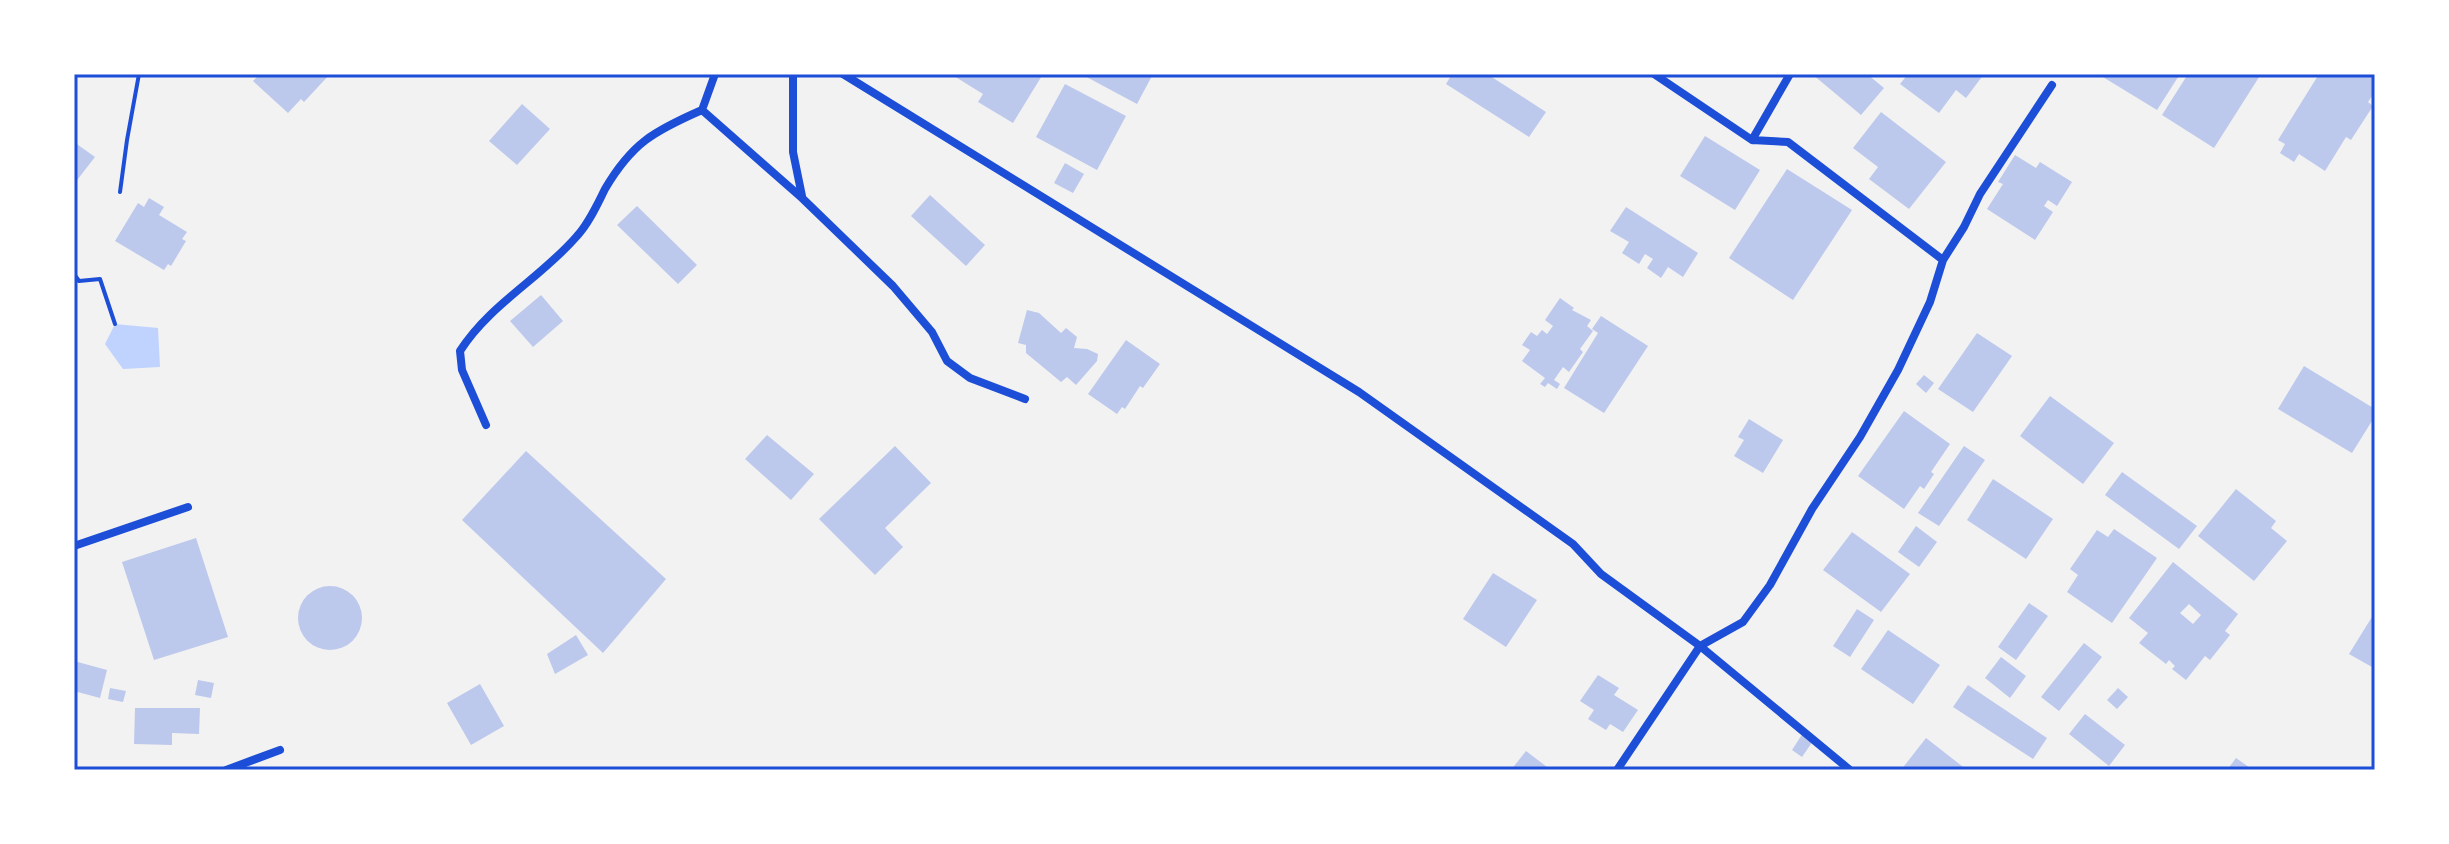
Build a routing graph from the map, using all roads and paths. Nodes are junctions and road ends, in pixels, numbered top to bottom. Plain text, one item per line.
1 (139, 74) edge
2 (715, 74) edge
3 (793, 74) edge
4 (843, 74) edge
5 (1654, 74) edge
6 (1790, 74) edge
7 (2052, 85) dead end
8 (702, 110) junction
9 (1752, 140) junction
10 (120, 192) dead end
11 (802, 198) junction
12 (1943, 260) junction
13 (74, 274) edge
14 (115, 324) dead end
15 (1025, 399) dead end
16 (486, 425) dead end
17 (188, 507) dead end
18 (74, 546) edge
19 (1700, 646) junction
20 (280, 750) dead end
21 (226, 770) edge
22 (1617, 770) edge
23 (1850, 770) edge

1 - 10 path
2 - 8 street
3 - 11 street
4 - 19 street
5 - 9 street
6 - 9 street
7 - 12 street
8 - 11 street
8 - 16 street
9 - 12 street
11 - 15 street
12 - 19 street
13 - 14 path
17 - 18 street
19 - 22 street
19 - 23 street
20 - 21 street

